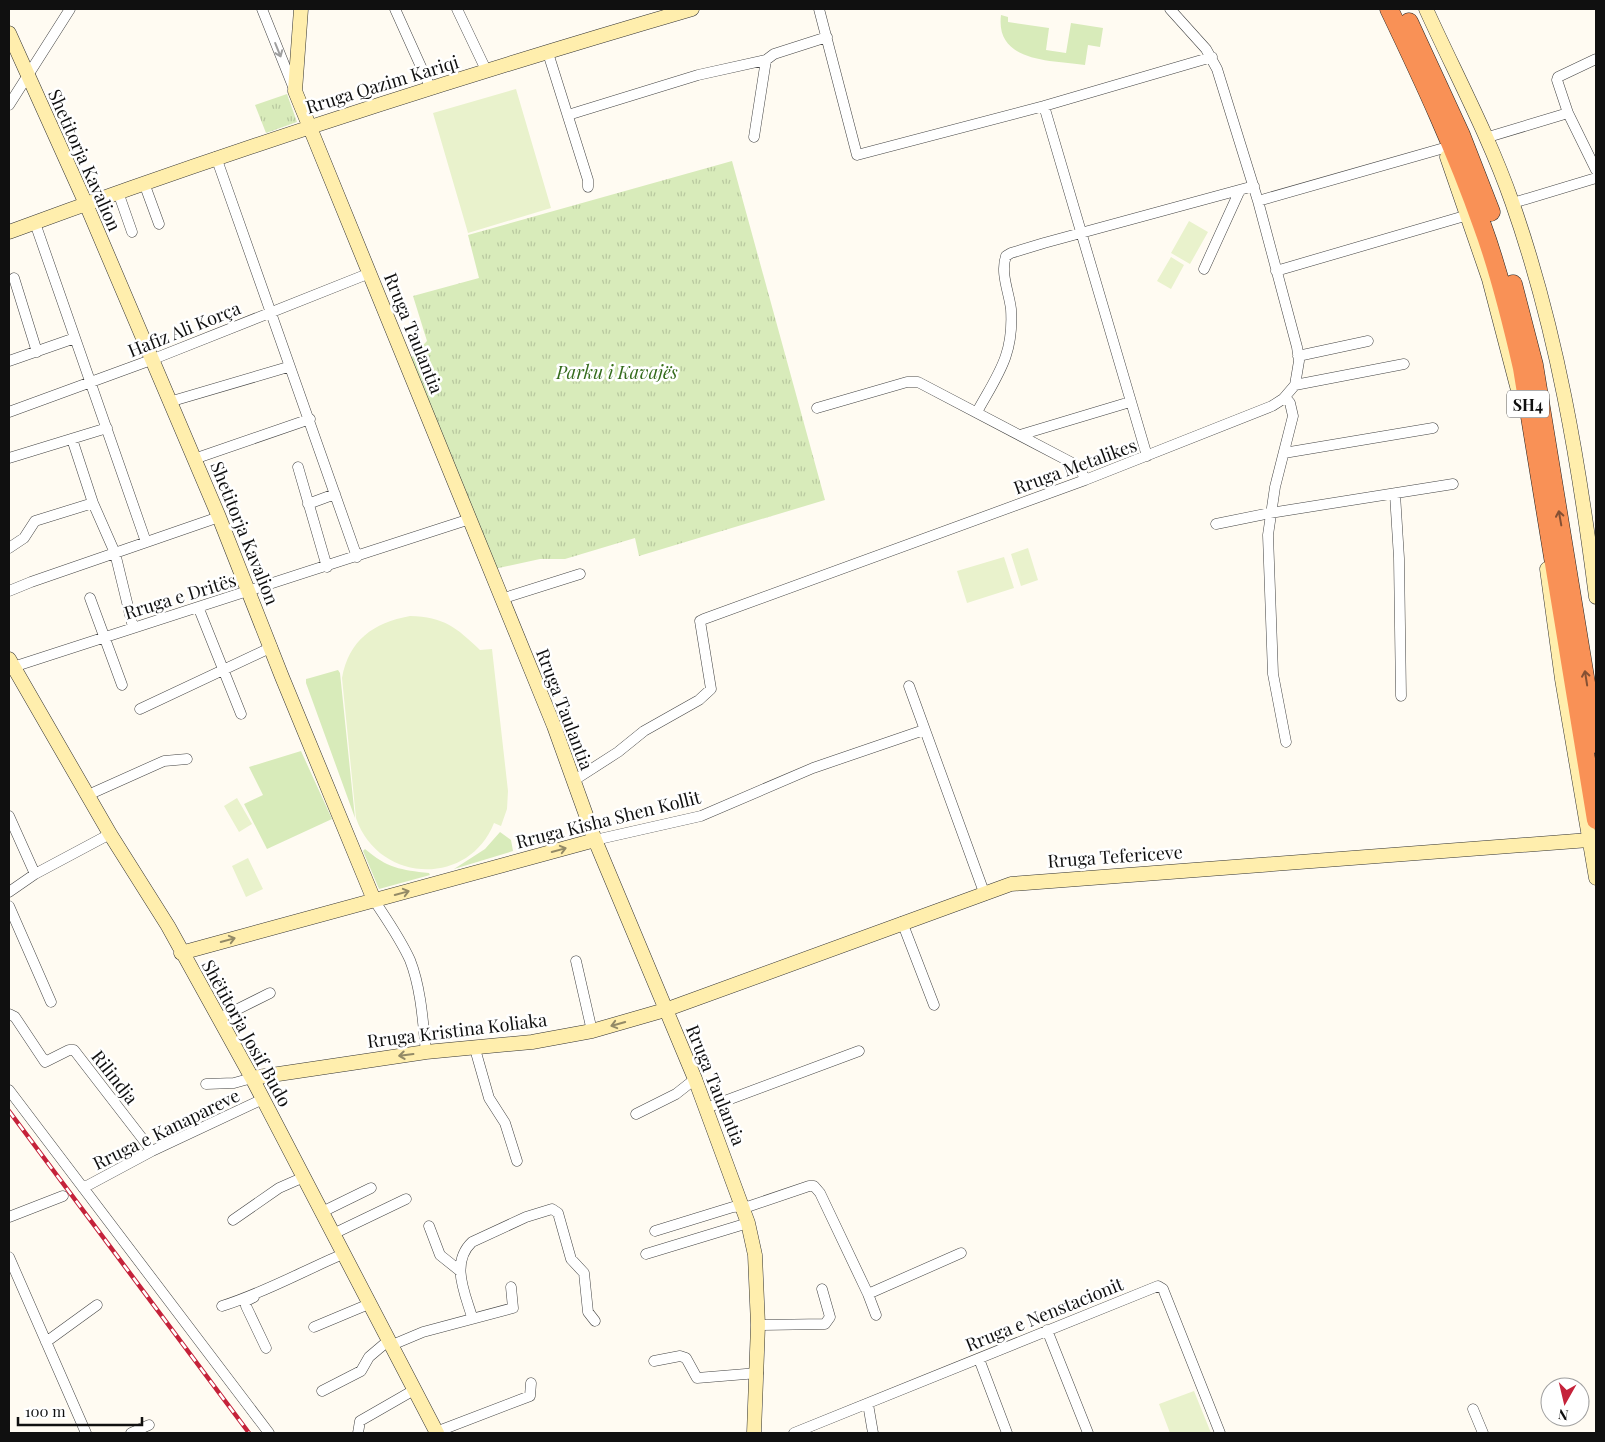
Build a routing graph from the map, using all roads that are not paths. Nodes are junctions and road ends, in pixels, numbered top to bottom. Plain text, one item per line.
1 (70, 9) edge
2 (262, 9) edge
3 (301, 9) edge
4 (395, 9) edge
5 (457, 9) edge
6 (692, 9) edge
7 (819, 9) edge
8 (1170, 9) edge
9 (1379, 9) edge
10 (1389, 9) edge
11 (1402, 9) edge
12 (1426, 9) edge
13 (674, 11) edge
14 (9, 33) edge
15 (826, 37) junction
16 (548, 53) junction
17 (1212, 57) junction
18 (1596, 59) edge
19 (766, 60) junction
20 (487, 72) junction
21 (26, 74) junction
22 (431, 89) junction
23 (295, 91) junction
24 (10, 100) edge
25 (1044, 106) junction
26 (1568, 113) junction
27 (568, 115) junction
28 (309, 126) junction
29 (754, 137) dead end
30 (1485, 138) junction
31 (1444, 148) junction
32 (216, 158) junction
33 (1596, 170) edge
34 (1596, 178) edge
35 (144, 183) junction
36 (1254, 186) junction
37 (588, 187) dead end
38 (1240, 190) junction
39 (118, 192) junction
40 (1258, 201) junction
41 (1512, 203) junction
42 (86, 204) junction
43 (1468, 215) junction
44 (35, 223) junction
45 (158, 224) dead end
46 (9, 232) edge
47 (132, 232) dead end
48 (1080, 234) junction
49 (1204, 269) dead end
50 (1276, 271) junction
51 (370, 273) junction
52 (14, 278) dead end
53 (270, 312) junction
54 (75, 338) junction
55 (1368, 340) dead end
56 (37, 352) junction
57 (1298, 356) junction
58 (151, 360) junction
59 (9, 361) edge
60 (1404, 364) dead end
61 (288, 367) junction
62 (91, 383) junction
63 (1295, 384) junction
64 (1285, 397) junction
65 (169, 402) junction
66 (1130, 402) junction
67 (817, 408) dead end
68 (9, 412) edge
69 (976, 412) junction
70 (310, 419) junction
71 (107, 428) junction
72 (1433, 428) dead end
73 (1020, 435) junction
74 (72, 438) junction
75 (1284, 453) junction
76 (1147, 456) junction
77 (9, 458) edge
78 (194, 460) junction
79 (298, 467) dead end
80 (1085, 480) junction
81 (1453, 484) dead end
82 (335, 494) junction
83 (1395, 494) junction
84 (93, 503) junction
85 (308, 504) junction
86 (1270, 513) junction
87 (219, 517) junction
88 (470, 519) junction
89 (1216, 524) dead end
90 (146, 542) junction
91 (9, 548) edge
92 (115, 553) junction
93 (357, 557) junction
94 (327, 567) junction
95 (580, 574) dead end
96 (248, 591) junction
97 (9, 592) edge
98 (1596, 597) edge
99 (90, 598) dead end
100 (501, 600) junction
101 (199, 609) junction
102 (134, 627) junction
103 (104, 637) junction
104 (272, 647) junction
105 (11, 663) edge
106 (224, 670) junction
107 (122, 685) dead end
108 (909, 686) dead end
109 (1401, 696) dead end
110 (140, 709) dead end
111 (241, 714) dead end
112 (924, 730) junction
113 (1286, 742) dead end
114 (1596, 744) edge
115 (186, 759) dead end
116 (573, 780) junction
117 (88, 795) junction
118 (9, 816) edge
119 (1596, 820) edge
120 (110, 834) junction
121 (595, 840) junction
122 (1589, 840) junction
123 (35, 874) junction
124 (1596, 878) edge
125 (9, 892) edge
126 (985, 894) junction
127 (374, 900) junction
128 (9, 906) edge
129 (902, 922) junction
130 (181, 953) junction
131 (576, 961) dead end
132 (270, 993) dead end
133 (51, 1002) dead end
134 (934, 1005) dead end
135 (665, 1010) junction
136 (9, 1014) edge
137 (218, 1019) junction
138 (592, 1031) junction
139 (475, 1049) junction
140 (859, 1051) dead end
141 (426, 1052) junction
142 (252, 1078) junction
143 (695, 1080) junction
144 (206, 1084) dead end
145 (9, 1090) edge
146 (263, 1099) junction
147 (706, 1108) junction
148 (636, 1114) dead end
149 (152, 1151) junction
150 (517, 1161) dead end
151 (304, 1178) junction
152 (83, 1188) junction
153 (371, 1188) dead end
154 (63, 1196) dead end
155 (406, 1199) dead end
156 (742, 1207) junction
157 (322, 1212) junction
158 (9, 1217) edge
159 (233, 1220) dead end
160 (748, 1223) junction
161 (429, 1226) dead end
162 (655, 1231) dead end
163 (333, 1234) junction
164 (961, 1253) dead end
165 (343, 1254) junction
166 (646, 1254) dead end
167 (9, 1257) edge
168 (460, 1271) junction
169 (511, 1287) dead end
170 (822, 1289) dead end
171 (868, 1294) junction
172 (254, 1296) junction
173 (369, 1304) junction
174 (97, 1305) dead end
175 (222, 1306) dead end
176 (876, 1315) dead end
177 (472, 1317) junction
178 (595, 1321) dead end
179 (758, 1325) junction
180 (314, 1327) dead end
181 (1047, 1330) junction
182 (46, 1342) junction
183 (391, 1343) junction
184 (266, 1348) dead end
185 (979, 1359) junction
186 (654, 1361) dead end
187 (758, 1373) junction
188 (531, 1383) dead end
189 (322, 1390) dead end
190 (414, 1390) junction
191 (868, 1404) junction
192 (1473, 1409) dead end
193 (149, 1425) dead end
194 (437, 1432) edge
195 (86, 1433) edge
196 (131, 1433) edge
197 (269, 1433) edge
198 (358, 1433) edge
199 (754, 1433) edge
200 (794, 1433) edge
201 (873, 1433) edge
202 (1007, 1433) edge
203 (1088, 1433) edge
204 (1220, 1433) edge
205 (1483, 1433) edge

1 - 21 street
2 -> 23 street
3 - 23 street, Rruga Taulantia
4 - 22 street
5 - 20 street
6 - 13 street, Rruga Qazim Kariqi
7 - 15 street
8 - 17 street
9 - 31 street
10 - 119 highway, SH4
114 -> 11 highway, SH4
12 - 30 street
13 - 16 street, Rruga Qazim Kariqi
14 - 21 street, Shetitorja Kavalion
15 - 19 street
15 - 25 street
16 - 20 street, Rruga Qazim Kariqi
16 - 27 street
17 - 25 street
17 - 36 street
18 - 26 street
19 - 27 street
19 - 29 street
20 - 22 street, Rruga Qazim Kariqi
21 - 24 street
21 - 42 street, Shetitorja Kavalion
22 - 28 street, Rruga Qazim Kariqi
23 - 28 street, Rruga Taulantia
25 - 48 street
26 - 30 street
26 - 33 street
27 - 37 street
28 - 32 street, Rruga Qazim Kariqi
28 - 51 street, Rruga Taulantia
30 - 41 street
31 - 40 street
31 - 43 street
32 - 35 street, Rruga Qazim Kariqi
32 - 53 street
34 - 41 street
35 - 39 street, Rruga Qazim Kariqi
35 - 45 street
36 - 38 street
36 - 40 street
38 - 48 street
38 - 49 street
39 - 42 street, Rruga Qazim Kariqi
39 - 47 street
40 - 50 street
41 - 98 street
42 - 44 street, Rruga Qazim Kariqi
42 - 58 street, Shetitorja Kavalion
43 - 50 street
43 - 122 street
44 - 46 street, Rruga Qazim Kariqi
44 - 54 street
48 - 66 street
48 - 69 street
50 - 57 street
51 - 53 street, Hafiz Ali Korça
51 - 88 street, Rruga Taulantia
52 - 56 street
53 - 58 street, Hafiz Ali Korça
53 - 61 street
54 - 56 street
54 - 62 street
55 - 57 street
56 - 59 street
57 - 63 street
58 - 62 street, Hafiz Ali Korça
58 - 65 street, Shetitorja Kavalion
60 - 63 street
61 - 65 street
61 - 70 street
62 - 68 street, Hafiz Ali Korça
62 - 71 street
63 - 64 street, Rruga Metalikes
64 - 75 street
64 - 76 street, Rruga Metalikes
65 - 78 street, Shetitorja Kavalion
66 - 73 street
66 - 76 street
67 - 69 street
69 - 73 street
70 - 78 street
70 - 82 street
71 - 74 street
71 - 90 street
72 - 75 street
73 - 80 street
74 - 77 street
74 - 84 street
75 - 86 street
76 - 80 street, Rruga Metalikes
78 - 87 street, Shetitorja Kavalion
79 - 85 street
80 - 116 street, Rruga Metalikes
81 - 83 street
82 - 85 street
82 - 93 street
83 - 86 street
83 - 109 street
84 - 91 street
84 - 92 street
85 - 94 street
86 - 89 street
86 - 113 street
87 - 90 street
87 - 96 street, Shetitorja Kavalion
88 - 93 street, Rruga e Dritës
88 - 100 street, Rruga Taulantia
90 - 92 street
92 - 97 street
92 - 102 street
93 - 94 street, Rruga e Dritës
94 - 96 street, Rruga e Dritës
95 - 100 street
96 - 101 street, Rruga e Dritës
96 - 104 street, Shetitorja Kavalion
99 - 103 street
100 - 116 street, Rruga Taulantia
101 - 102 street, Rruga e Dritës
101 - 106 street
102 - 103 street, Rruga e Dritës
103 - 105 street, Rruga e Dritës
103 - 107 street
104 - 106 street
104 - 127 street, Shetitorja Kavalion
105 - 117 street, Shëtitorja Josif Budo
106 - 110 street
106 - 111 street
108 - 112 street
112 - 121 street, Rruga Kisha Shen Kollit
112 - 126 street
115 - 117 street
116 - 121 street, Rruga Taulantia
117 - 120 street, Shëtitorja Josif Budo
118 - 123 street
120 - 123 street
120 - 130 street, Shëtitorja Josif Budo
127 -> 121 street, Rruga Kisha Shen Kollit
121 - 135 street, Rruga Taulantia
122 - 124 street
122 - 126 street, Rruga Tefericeve
123 - 125 street
126 - 129 street, Rruga Tefericeve
130 -> 127 street, Rruga Kisha Shen Kollit
127 - 141 street, Shetitorja Kavalion
128 - 133 street
129 - 134 street
129 - 135 street, Rruga Tefericeve
130 - 137 street, Shëtitorja Josif Budo
131 - 138 street
132 - 137 street
135 -> 138 street, Rruga Kristina Koliaka
135 - 143 street, Rruga Taulantia
136 - 149 street, Rilindja
137 - 142 street, Shëtitorja Josif Budo
138 - 139 street, Rruga Kristina Koliaka
139 - 141 street, Rruga Kristina Koliaka
139 - 150 street
140 - 147 street
141 -> 142 street, Rruga Kristina Koliaka
142 - 144 street
142 - 146 street, Shëtitorja Josif Budo
143 - 147 street, Rruga Taulantia
143 - 148 street
145 - 152 street
146 - 149 street, Rruga e Kanapareve
146 - 151 street, Shëtitorja Josif Budo
147 - 156 street, Rruga Taulantia
149 - 152 street, Rruga e Kanapareve
151 - 157 street, Shëtitorja Josif Budo
151 - 159 street
152 - 197 street
153 - 157 street
154 - 158 street
155 - 163 street
156 - 160 street, Rruga Taulantia
156 - 162 street
156 - 171 street
157 - 163 street, Shëtitorja Josif Budo
160 - 166 street
160 - 179 street, Rruga Taulantia
161 - 168 street
163 - 165 street, Shëtitorja Josif Budo
164 - 171 street
165 - 172 street
165 - 173 street, Shëtitorja Josif Budo
167 - 182 street
168 - 177 street
168 - 178 street
169 - 177 street
170 - 179 street
171 - 176 street
172 - 175 street
172 - 184 street
173 - 180 street
173 - 183 street, Shëtitorja Josif Budo
174 - 182 street
177 - 183 street
179 - 187 street, Rruga Taulantia
181 - 185 street, Rruga e Nenstacionit
181 - 203 street
181 - 204 street, Rruga e Nenstacionit
182 - 195 street
183 - 189 street
183 - 190 street, Shëtitorja Josif Budo
185 - 191 street, Rruga e Nenstacionit
185 - 202 street
186 - 187 street
187 - 199 street, Rruga Taulantia
188 - 194 street
190 - 194 street, Shëtitorja Josif Budo
190 - 198 street
191 - 200 street, Rruga e Nenstacionit
191 - 201 street
192 - 205 street
193 - 196 street

